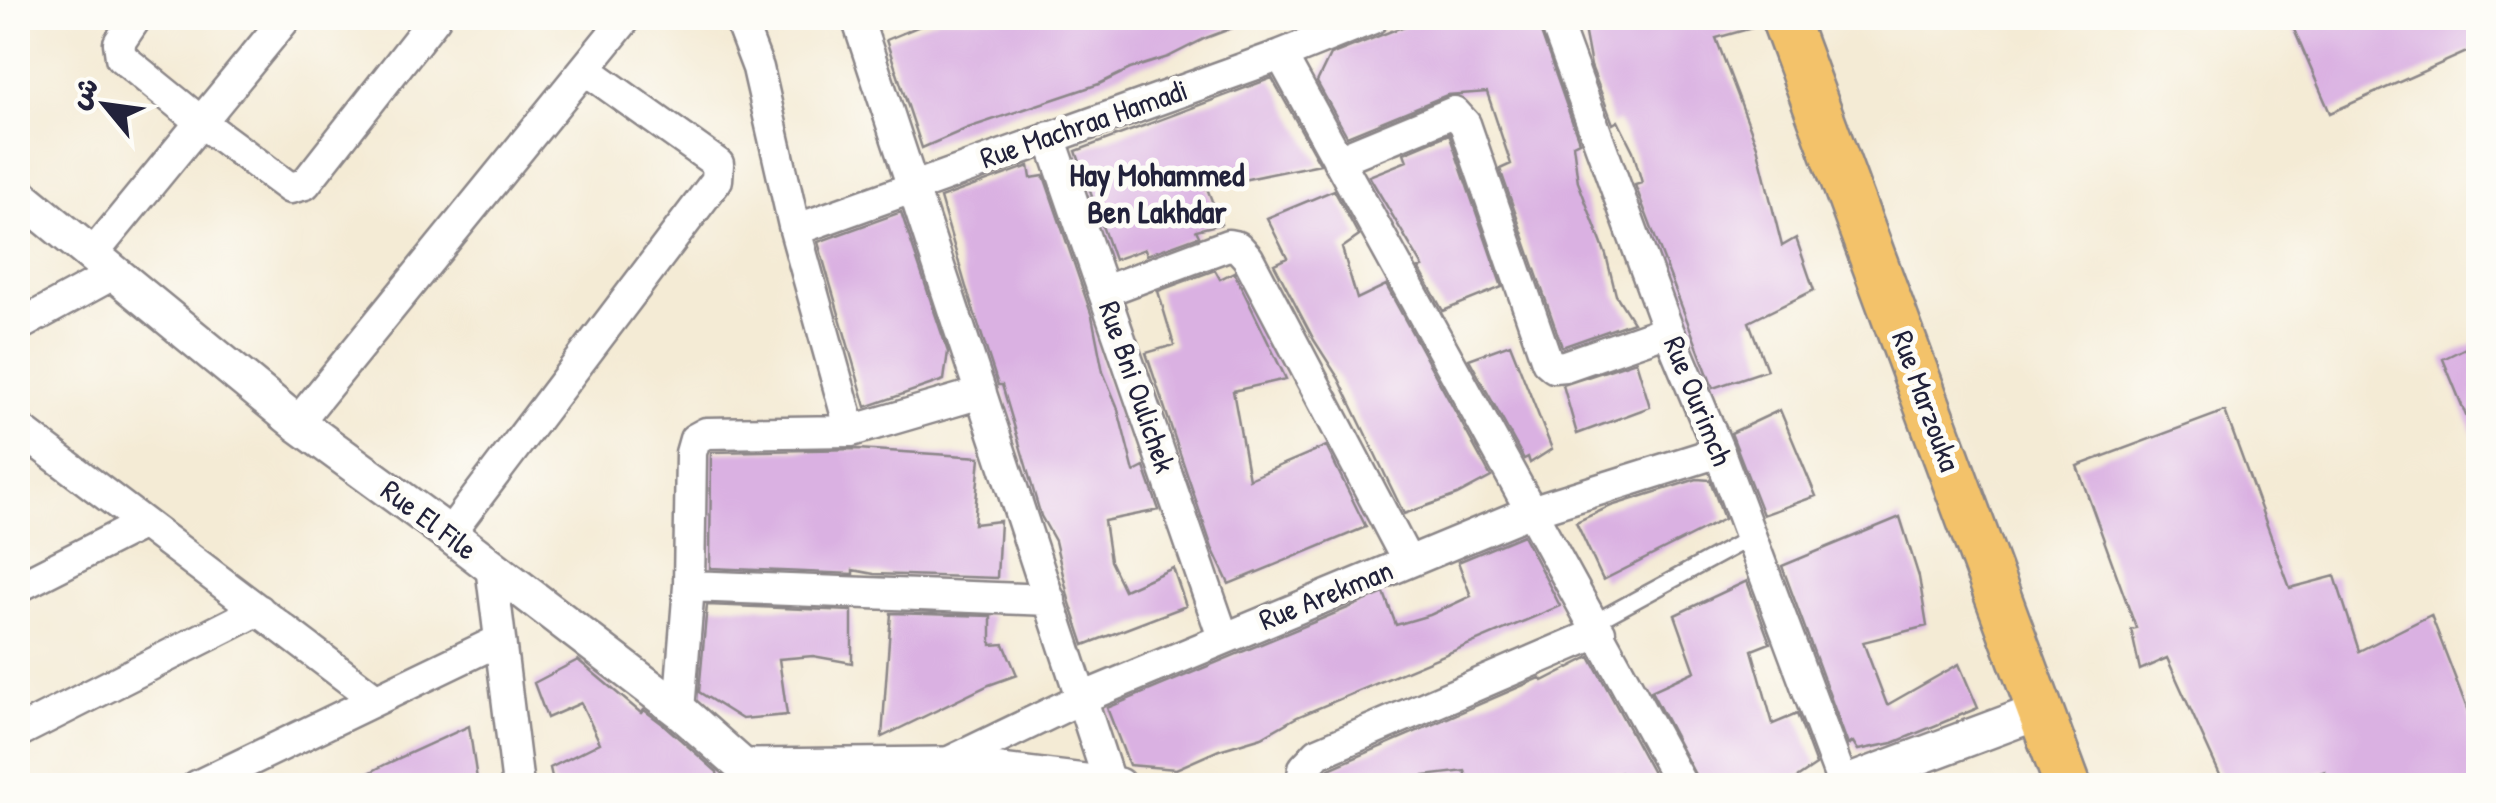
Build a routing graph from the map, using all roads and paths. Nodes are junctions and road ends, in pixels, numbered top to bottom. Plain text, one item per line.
1 (136, 18) edge
2 (286, 18) edge
3 (435, 18) edge
4 (626, 18) edge
5 (739, 18) edge
6 (857, 18) edge
7 (1372, 18) edge
8 (1554, 18) edge
9 (1784, 18) edge
10 (1310, 29) edge
11 (1281, 54) junction
12 (585, 69) junction
13 (202, 123) junction
14 (1050, 137) junction
15 (1338, 160) junction
16 (913, 184) junction
17 (18, 194) edge
18 (794, 230) junction
19 (104, 264) junction
20 (1104, 291) junction
21 (18, 326) edge
22 (1668, 330) junction
23 (981, 392) junction
24 (297, 423) junction
25 (18, 428) edge
26 (852, 431) junction
27 (1719, 452) junction
28 (1532, 510) junction
29 (142, 524) junction
30 (449, 534) junction
31 (1750, 537) junction
32 (1408, 562) junction
33 (491, 566) junction
34 (690, 586) junction
35 (18, 587) edge
36 (1050, 600) junction
37 (259, 610) junction
38 (1598, 627) junction
39 (1223, 638) junction
40 (498, 641) junction
41 (374, 698) junction
42 (1082, 698) junction
43 (679, 710) junction
44 (2043, 710) junction
45 (18, 732) edge
46 (944, 766) junction
47 (756, 776) edge
48 (1110, 784) edge
49 (1842, 785) edge
50 (198, 786) edge
51 (518, 786) edge
52 (1118, 786) edge
53 (1302, 786) edge
54 (1682, 786) edge
55 (2068, 786) edge

1 - 13 street
2 - 13 street
3 - 13 street
4 - 12 street
5 - 18 street
6 - 16 street
7 - 10 street, Rue Machraa Hamadi
8 - 22 street, Rue Ourimch
9 - 44 main road, Rue Marzouka
10 - 11 street, Rue Machraa Hamadi
11 - 14 street, Rue Machraa Hamadi
11 - 15 street
12 - 24 street
12 - 30 street
13 - 19 street
14 - 16 street, Rue Machraa Hamadi
14 - 20 street, Rue Bni Oulichek
15 - 22 street
15 - 28 street
16 - 18 street, Rue Machraa Hamadi
16 - 23 street
17 - 19 street, Rue El File
18 - 26 street
19 - 21 street
19 - 24 street, Rue El File
20 - 32 street
20 - 39 street, Rue Bni Oulichek
22 - 27 street, Rue Ourimch
23 - 26 street
23 - 36 street
24 - 30 street, Rue El File
25 - 29 street
26 - 34 street
27 - 28 street, Rue Arekman
27 - 31 street, Rue Ourimch
28 - 32 street, Rue Arekman
28 - 38 street
29 - 35 street
29 - 37 street
30 - 33 street, Rue El File
31 - 38 lane
31 - 49 street, Rue Ourimch
32 - 39 street, Rue Arekman
33 - 40 street
33 - 43 street, Rue El File
34 - 36 street
34 - 43 street
36 - 42 street
37 - 41 street
37 - 45 street
38 - 53 street
38 - 54 street
39 - 42 street, Rue Arekman
40 - 41 street
40 - 51 street
41 - 50 street
42 - 46 street, Rue Arekman
42 - 48 street
43 - 47 street, Rue El File
44 - 49 street
44 - 55 main road, Rue Marzouka
46 - 47 street
46 - 48 street
48 - 52 street

